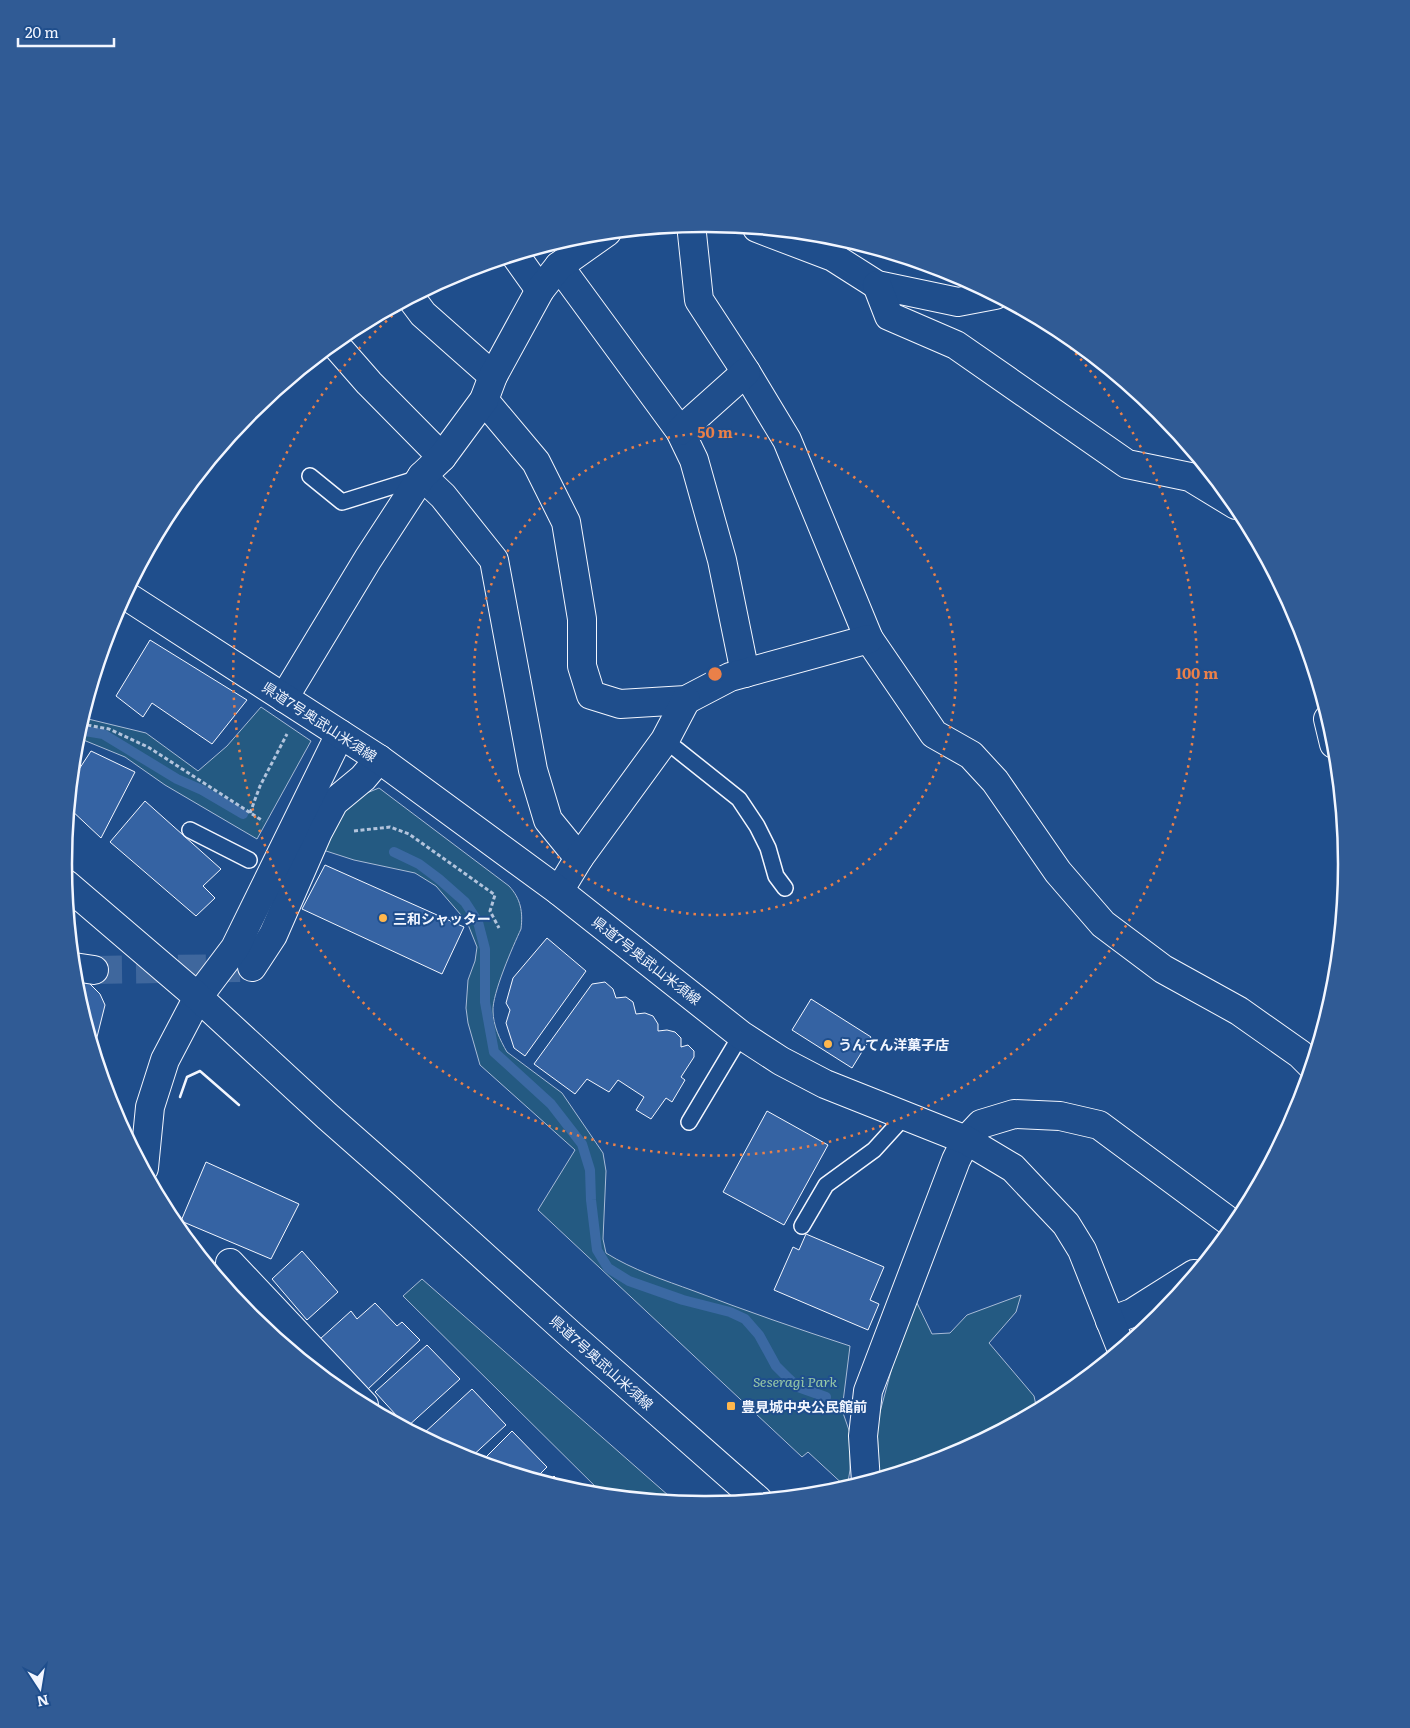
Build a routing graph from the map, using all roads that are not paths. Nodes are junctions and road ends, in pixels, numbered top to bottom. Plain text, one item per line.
1 (692, 232) edge
2 (777, 236) edge
3 (593, 242) edge
4 (519, 260) edge
5 (559, 266) junction
6 (877, 285) junction
7 (540, 290) junction
8 (986, 297) edge
9 (414, 303) edge
10 (339, 349) edge
11 (746, 372) junction
12 (493, 376) junction
13 (484, 400) junction
14 (680, 431) junction
15 (442, 457) junction
16 (310, 476) dead end
17 (422, 476) junction
18 (1217, 494) edge
19 (132, 598) edge
20 (869, 639) junction
21 (745, 673) junction
22 (284, 698) junction
23 (686, 700) junction
24 (340, 734) junction
25 (665, 740) junction
26 (379, 760) junction
27 (190, 830) dead end
28 (578, 858) junction
29 (249, 860) dead end
30 (785, 888) dead end
31 (73, 890) edge
32 (559, 891) junction
33 (252, 967) dead end
34 (198, 997) junction
35 (741, 1035) junction
36 (1306, 1060) edge
37 (905, 1116) junction
38 (689, 1122) dead end
39 (966, 1140) junction
40 (145, 1157) edge
41 (1227, 1220) edge
42 (802, 1226) dead end
43 (230, 1263) dead end
44 (1178, 1284) edge
45 (1110, 1321) junction
46 (277, 1327) edge
47 (1119, 1343) edge
48 (320, 1366) edge
49 (866, 1476) edge
50 (752, 1494) edge

1 - 11 street
2 - 6 street
3 - 5 street
4 - 7 street
5 - 7 street
5 - 14 street
6 - 8 street
6 - 18 street
7 - 12 street
9 - 12 street
10 - 15 street
11 - 14 street
11 - 20 street
12 - 13 street
13 - 15 street
13 - 23 street
14 - 21 street
15 - 17 street
16 - 17 lane
17 - 22 street
17 - 28 street
19 - 22 street, 県道7号奥武山米須線
20 - 21 street
20 - 36 street
21 - 23 street
22 - 24 street, 県道7号奥武山米須線
23 - 25 street
24 - 26 street, 県道7号奥武山米須線
24 - 34 street
25 - 28 street
25 - 30 lane
26 - 32 street, 県道7号奥武山米須線
26 - 33 street
27 - 29 lane
28 - 32 street
31 - 34 street, 県道7号奥武山米須線
32 - 35 street, 県道7号奥武山米須線
34 - 40 street
34 - 50 street, 県道7号奥武山米須線
35 - 37 street, 県道7号奥武山米須線
35 - 38 lane
37 - 39 street, 県道7号奥武山米須線
37 - 42 lane
39 - 41 street
39 - 45 street, 県道7号奥武山米須線
39 - 49 street
43 - 46 street
44 - 45 street
45 - 47 street, 県道7号奥武山米須線
46 - 48 street

